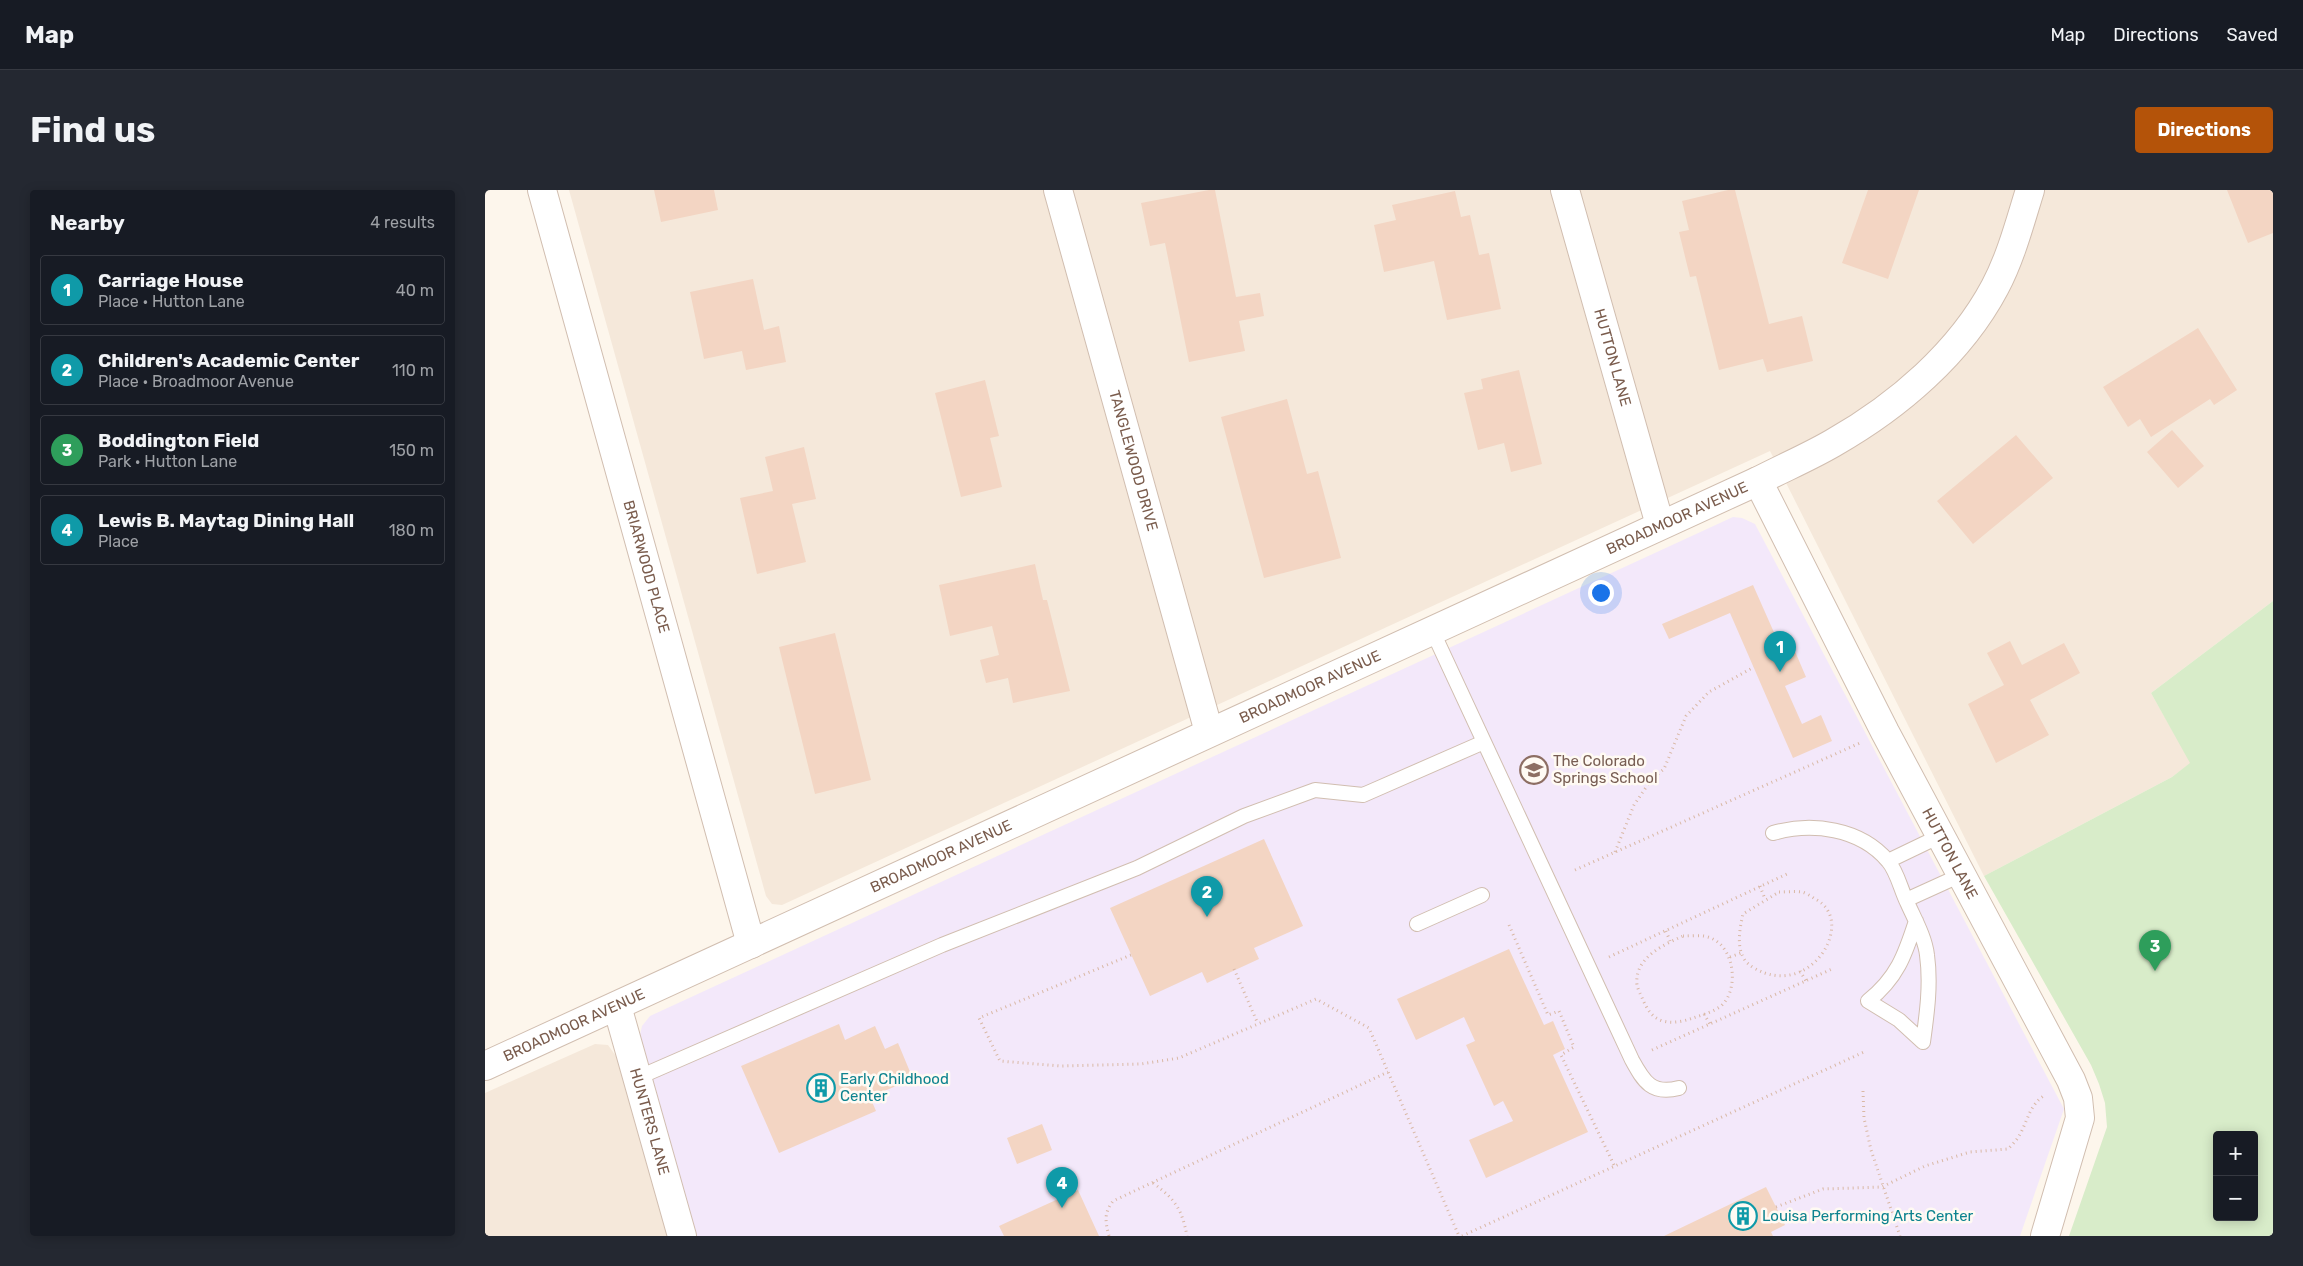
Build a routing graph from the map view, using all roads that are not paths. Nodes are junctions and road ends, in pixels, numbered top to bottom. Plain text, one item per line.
1 (542, 190) edge
2 (1058, 190) edge
3 (1565, 190) edge
4 (2030, 190) edge
5 (1758, 481) junction
6 (1660, 526) junction
7 (1432, 630) junction
8 (1209, 732) junction
9 (1484, 742) junction
10 (1773, 833) dead end
11 (1941, 836) junction
12 (1888, 861) junction
13 (1961, 875) junction
14 (1482, 895) dead end
15 (1906, 900) junction
16 (1916, 921) junction
17 (1417, 924) dead end
18 (751, 944) junction
19 (617, 1006) junction
20 (485, 1066) edge
21 (637, 1078) junction
22 (1679, 1088) dead end
23 (682, 1236) edge
24 (2045, 1236) edge

1 - 18 street, BRIARWOOD PLACE
2 - 8 street, TANGLEWOOD DRIVE
3 - 6 street, HUTTON LANE
4 - 5 street, BROADMOOR AVENUE
5 - 6 street, BROADMOOR AVENUE
5 - 11 street, HUTTON LANE
6 - 7 street, BROADMOOR AVENUE
7 - 8 street, BROADMOOR AVENUE
7 - 9 lane
8 - 18 street, BROADMOOR AVENUE
9 - 21 lane
9 - 22 lane
10 - 12 lane
11 - 12 lane
11 - 13 street, HUTTON LANE
12 - 15 lane
13 - 15 lane
13 - 24 street, HUTTON LANE
14 - 17 lane
15 - 16 lane
16 - 16 lane
18 - 19 street, BROADMOOR AVENUE
19 - 20 street, BROADMOOR AVENUE
19 - 21 street, HUNTERS LANE
21 - 23 street, HUNTERS LANE

